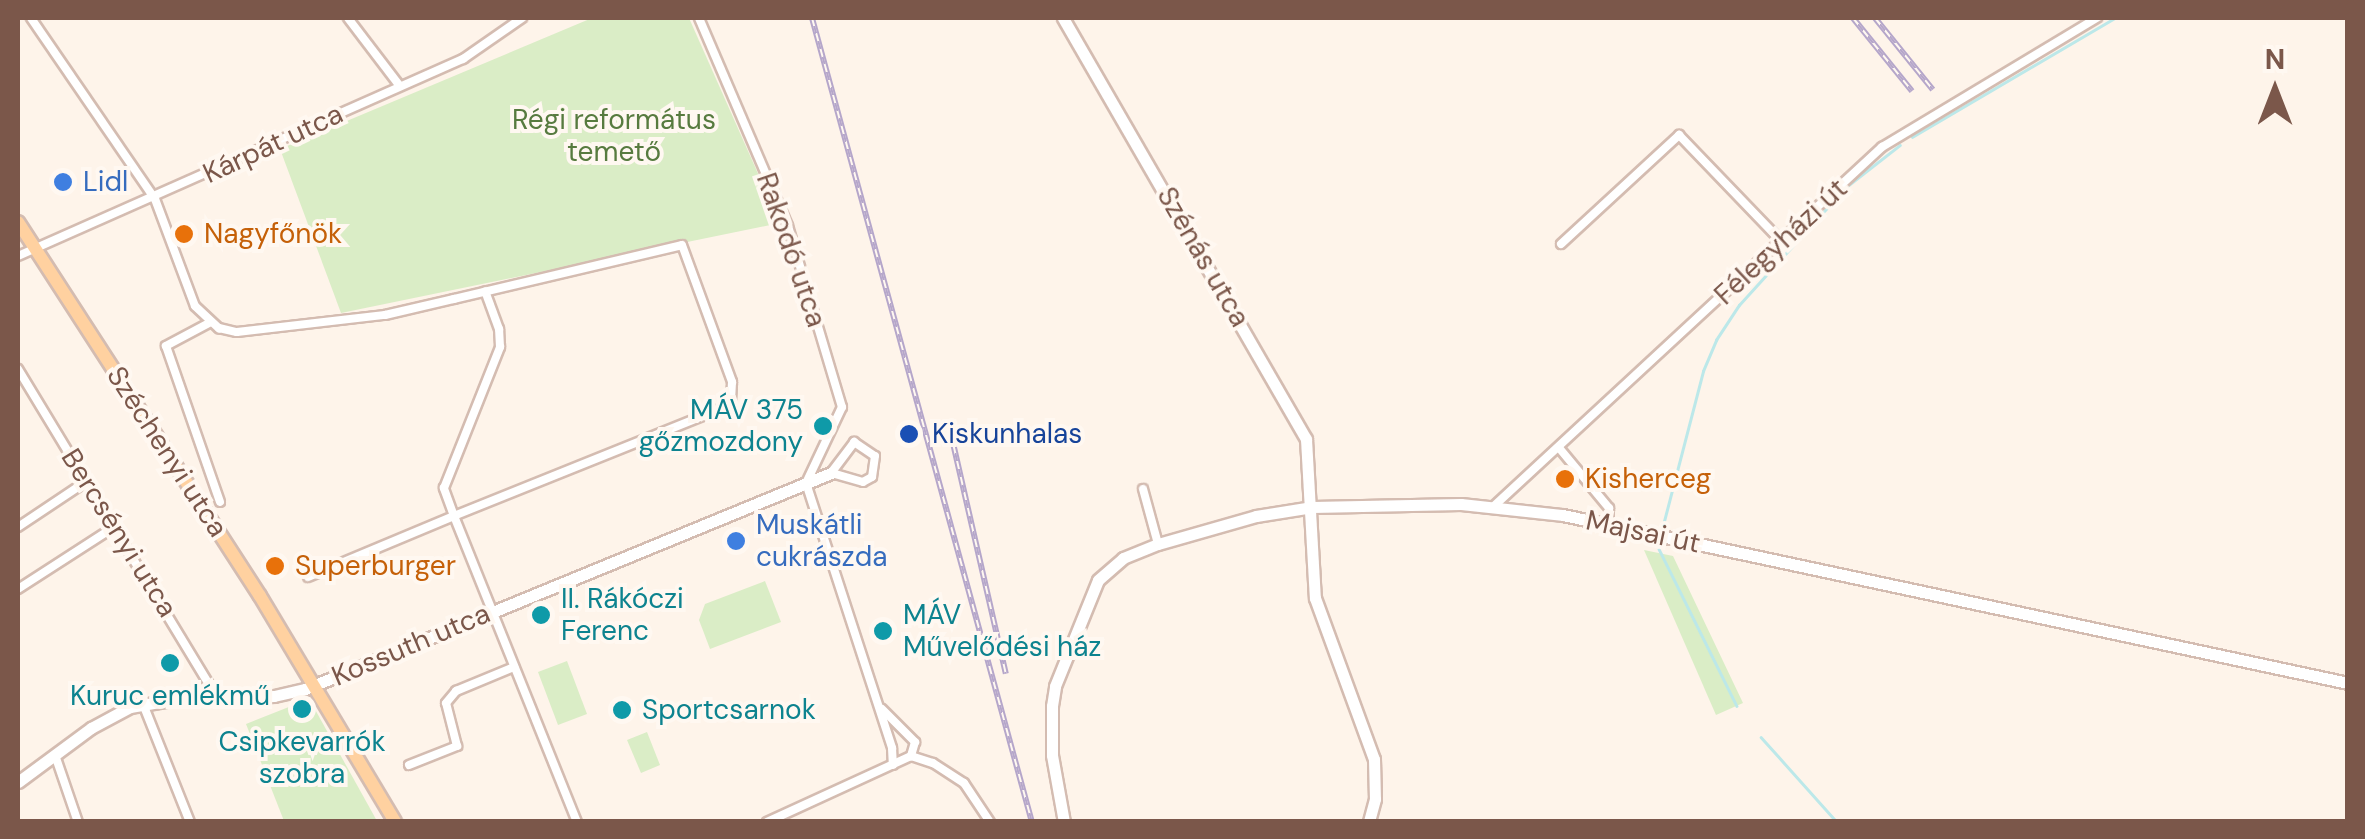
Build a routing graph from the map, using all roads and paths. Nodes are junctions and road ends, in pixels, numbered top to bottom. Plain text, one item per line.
1 (31, 18) edge
2 (348, 18) edge
3 (522, 18) edge
4 (699, 18) edge
5 (1062, 18) edge
6 (2097, 18) edge
7 (400, 85) junction
8 (154, 199) junction
9 (18, 222) edge
10 (1782, 241) junction
11 (1560, 244) dead end
12 (35, 248) junction
13 (18, 256) edge
14 (485, 292) junction
15 (209, 323) junction
16 (18, 369) edge
17 (1560, 449) junction
18 (831, 472) junction
19 (86, 481) junction
20 (806, 483) junction
21 (1143, 489) dead end
22 (220, 502) dead end
23 (1342, 506) junction
24 (1494, 506) junction
25 (1312, 507) junction
26 (454, 516) junction
27 (1609, 525) junction
28 (18, 527) edge
29 (105, 533) dead end
30 (1158, 544) junction
31 (1310, 547) junction
32 (308, 577) dead end
33 (18, 589) edge
34 (492, 611) junction
35 (514, 667) junction
36 (2348, 683) edge
37 (314, 685) junction
38 (874, 692) junction
39 (218, 699) junction
40 (143, 704) junction
41 (55, 755) junction
42 (912, 756) junction
43 (893, 764) junction
44 (408, 765) dead end
45 (18, 782) edge
46 (78, 822) edge
47 (190, 822) edge
48 (395, 822) edge
49 (577, 822) edge
50 (766, 822) edge
51 (990, 822) edge
52 (1064, 822) edge
53 (1369, 822) edge

1 - 8 street
2 - 7 street
3 - 7 street, Kárpát utca
4 - 20 street, Rakodó utca
5 - 25 main road, Szénás utca
6 - 10 street, Félegyházi út
7 - 8 street, Kárpát utca
8 - 12 street, Kárpát utca
8 - 15 street
9 - 12 main road, Széchenyi utca
10 - 11 street
10 - 17 street, Félegyházi út
12 - 13 street, Kárpát utca
12 - 37 main road, Széchenyi utca
14 - 15 street
14 - 26 street
14 - 26 street
15 - 22 street
16 - 19 street, Bercsényi utca
17 - 24 street, Félegyházi út
17 - 27 street
18 - 18 street
18 - 20 main road, Kossuth utca
19 - 28 street
19 - 39 street, Bercsényi utca
20 - 34 main road, Kossuth utca
20 - 38 street
21 - 30 street
23 - 24 main road, Majsai út
23 - 25 main road, Majsai út
23 - 31 main road
24 - 27 main road, Majsai út
25 - 30 main road, Majsai út
25 - 31 main road, Szénás utca
26 - 32 street
26 - 34 street
27 - 36 main road, Majsai út
29 - 33 street
30 - 52 main road, Majsai út
31 - 53 main road, Szénás utca
34 - 35 street
34 - 37 main road, Kossuth utca
35 - 44 street
35 - 49 street
37 - 39 main road, Kossuth utca
37 - 48 main road, Széchenyi utca
38 - 42 street
38 - 43 street
39 - 40 main road, Kossuth utca
40 - 41 main road, Kossuth utca
40 - 47 street
41 - 45 main road, Kossuth utca
41 - 46 street
42 - 43 street
42 - 51 street
43 - 50 street

